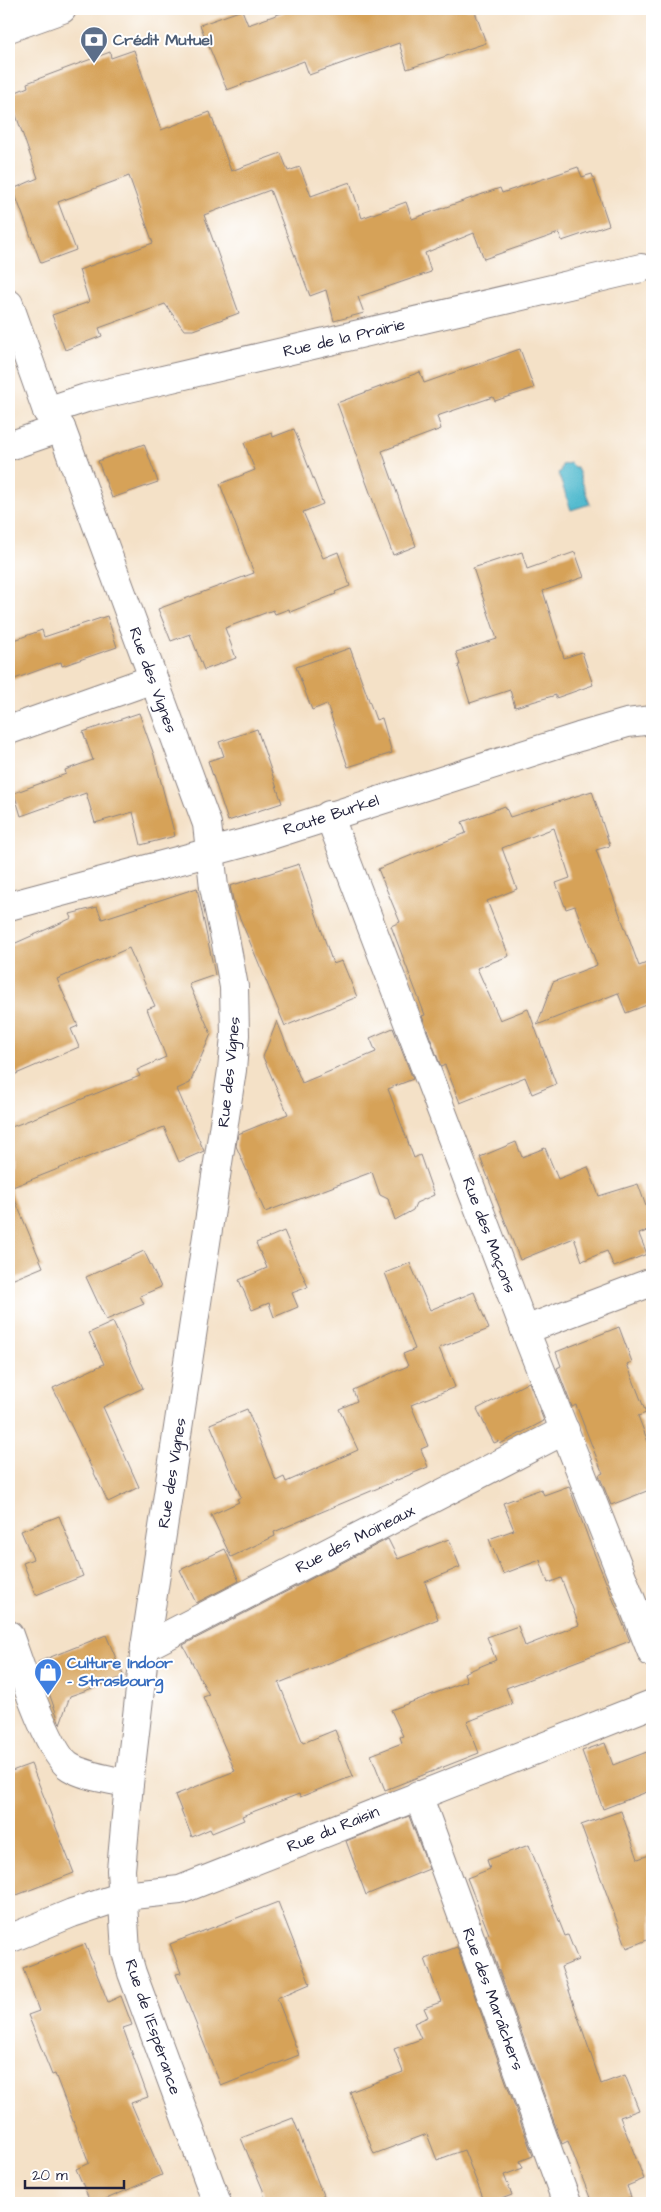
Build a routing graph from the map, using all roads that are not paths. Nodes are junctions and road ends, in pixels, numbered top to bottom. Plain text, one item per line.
1 (62, 9) edge
2 (9, 28) edge
3 (642, 268) dead end
4 (9, 304) edge
5 (54, 420) junction
6 (9, 446) edge
7 (153, 680) junction
8 (651, 723) edge
9 (9, 730) edge
10 (329, 815) junction
11 (210, 854) junction
12 (9, 906) edge
13 (652, 1282) edge
14 (525, 1330) junction
15 (564, 1430) junction
16 (9, 1635) edge
17 (145, 1647) junction
18 (652, 1653) edge
19 (652, 1704) edge
20 (129, 1784) junction
21 (418, 1795) junction
22 (123, 1896) junction
23 (9, 1938) edge
24 (217, 2203) edge
25 (567, 2203) edge

1 - 2 street
3 - 5 street, Rue de la Prairie
4 - 5 street, Rue des Vignes
5 - 6 street, Rue de la Prairie
5 - 7 street, Rue des Vignes
7 - 9 street
7 - 11 street, Rue des Vignes
8 - 10 street, Route Burkel
10 - 11 street, Route Burkel
10 - 14 street, Rue des Maçons
11 - 12 street, Route Burkel
11 - 17 street, Rue des Vignes
13 - 14 street
14 - 15 street, Rue des Maçons
15 - 17 street, Rue des Moineaux
15 - 18 street, Rue des Maçons
16 - 20 street
17 - 20 street, Rue des Vignes
19 - 21 street, Rue du Raisin
20 - 22 street, Rue de l'Espérance
21 - 22 street, Rue du Raisin
21 - 25 street, Rue des Maraîchers
22 - 23 street, Rue du Raisin
22 - 24 street, Rue de l'Espérance

